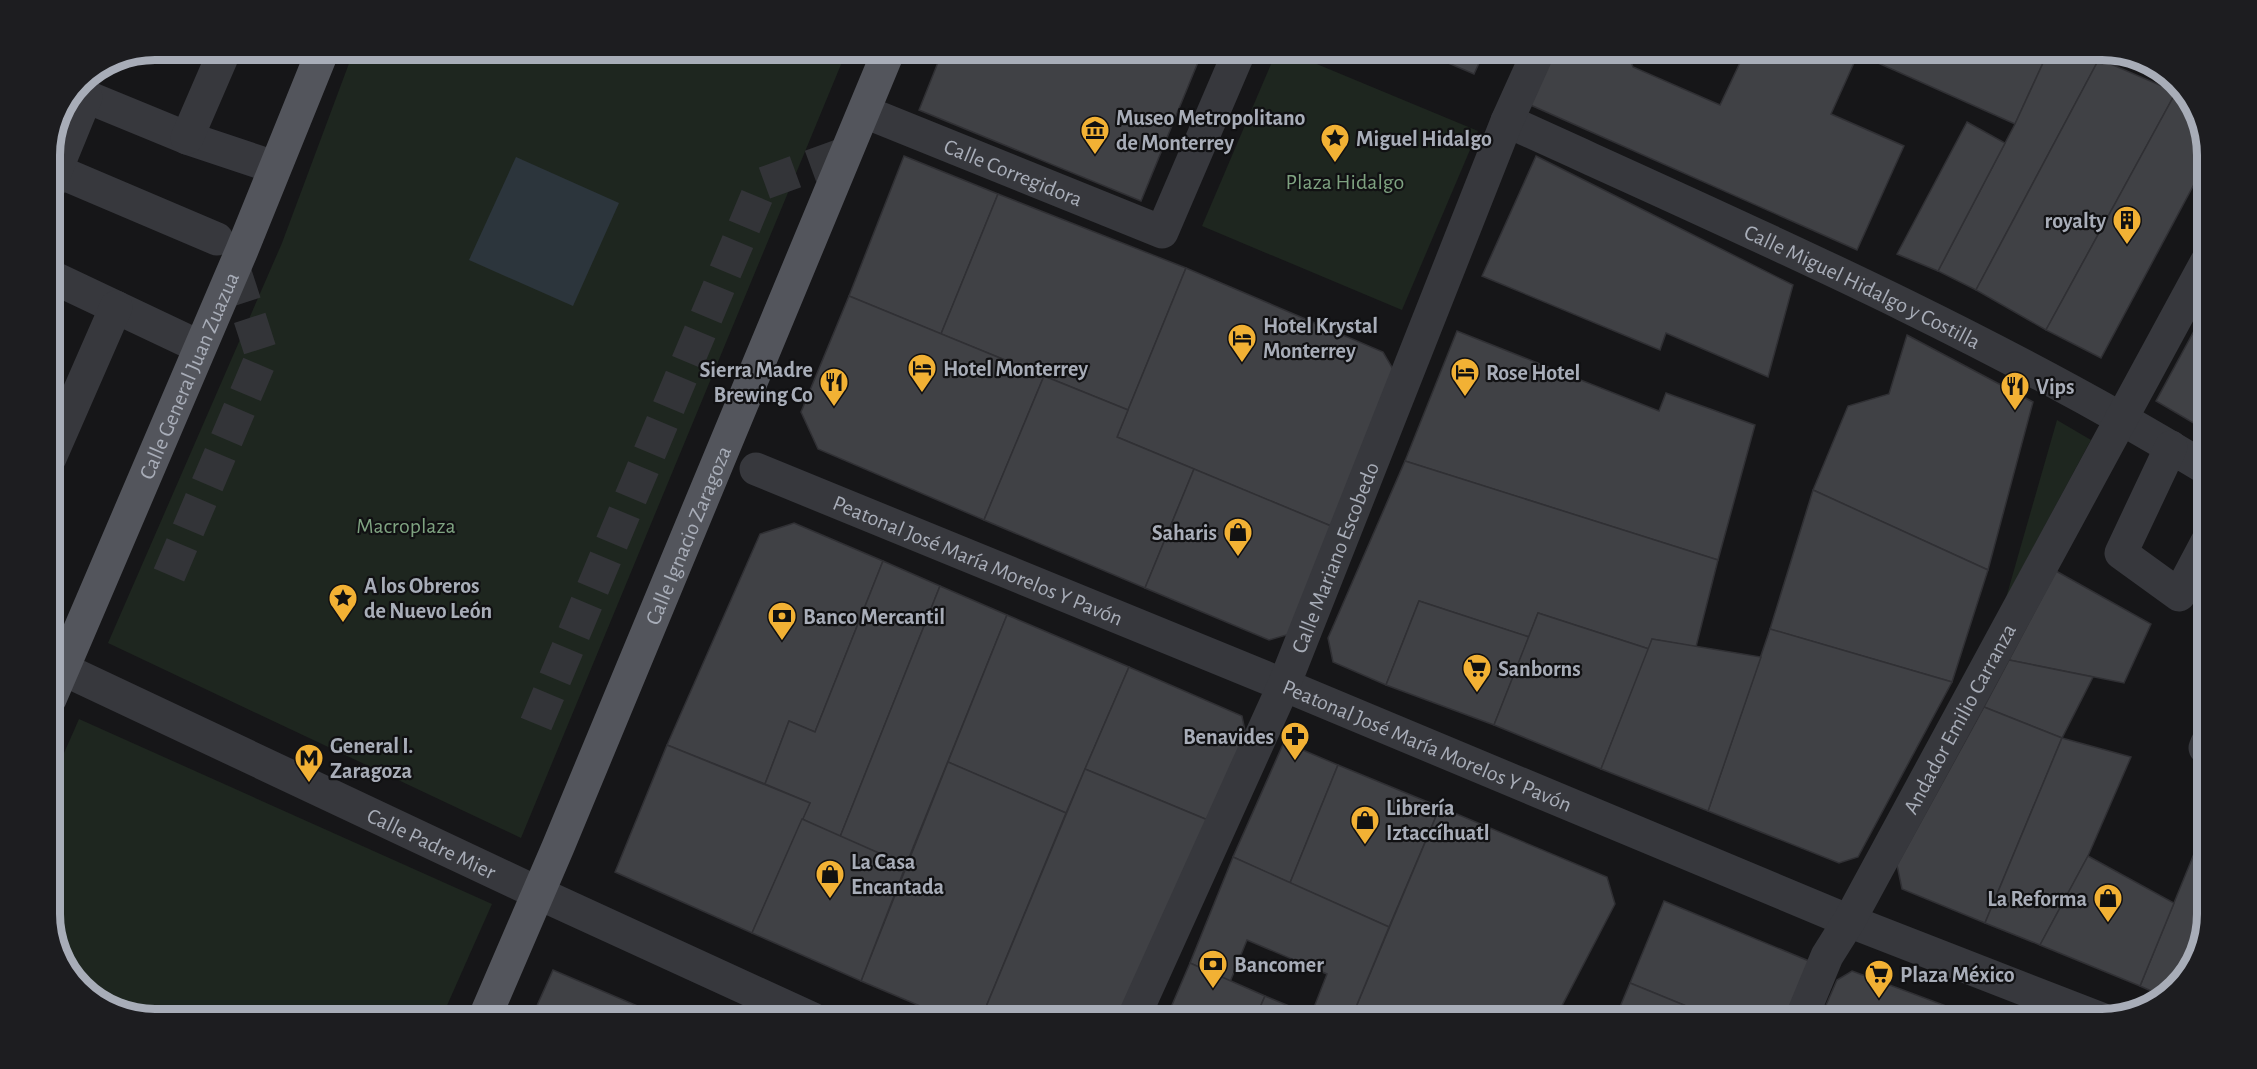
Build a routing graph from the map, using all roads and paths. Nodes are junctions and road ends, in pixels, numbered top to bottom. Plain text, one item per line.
1 (221, 60) edge
2 (319, 60) edge
3 (885, 60) edge
4 (1236, 60) edge
5 (1534, 60) edge
6 (82, 95) edge
7 (78, 101) edge
8 (865, 112) junction
9 (1507, 121) junction
10 (187, 138) junction
11 (60, 151) edge
12 (274, 167) junction
13 (60, 177) edge
14 (217, 239) dead end
15 (2197, 279) edge
16 (60, 281) edge
17 (116, 307) junction
18 (200, 347) junction
19 (2121, 417) junction
20 (60, 435) edge
21 (2171, 447) junction
22 (2197, 463) edge
23 (756, 469) dead end
24 (2197, 561) edge
25 (60, 657) edge
26 (60, 668) edge
27 (1284, 685) junction
28 (538, 894) junction
29 (1849, 921) junction
30 (489, 1009) edge
31 (789, 1009) edge
32 (1138, 1009) edge
33 (1805, 1009) edge
34 (2073, 1009) edge

1 - 10 street
2 - 12 main road, Calle General Juan Zuazua
3 - 8 main road, Calle Ignacio Zaragoza
4 - 8 street, Calle Corregidora
5 - 9 street, Calle Mariano Escobedo
6 - 10 street
7 - 11 street
8 - 28 main road, Calle Ignacio Zaragoza
9 - 19 street, Calle Miguel Hidalgo y Costilla
9 - 27 street, Calle Mariano Escobedo
10 - 12 street
12 - 18 main road, Calle General Juan Zuazua
13 - 14 street
15 - 19 street, Andador Emilio Carranza
16 - 17 street
17 - 18 street
17 - 20 street
18 - 25 main road, Calle General Juan Zuazua
19 - 21 street, Calle Miguel Hidalgo y Costilla
19 - 29 street, Andador Emilio Carranza
21 - 22 street, Calle Miguel Hidalgo y Costilla
21 - 24 street
23 - 27 street, Peatonal José María Morelos Y Pavón
26 - 28 street, Calle Padre Mier
27 - 29 street, Peatonal José María Morelos Y Pavón
27 - 32 street, Calle Mariano Escobedo
28 - 30 main road, Calle Ignacio Zaragoza
28 - 31 street, Calle Padre Mier
29 - 33 street, Andador Emilio Carranza
29 - 34 street, Peatonal José María Morelos Y Pavón

